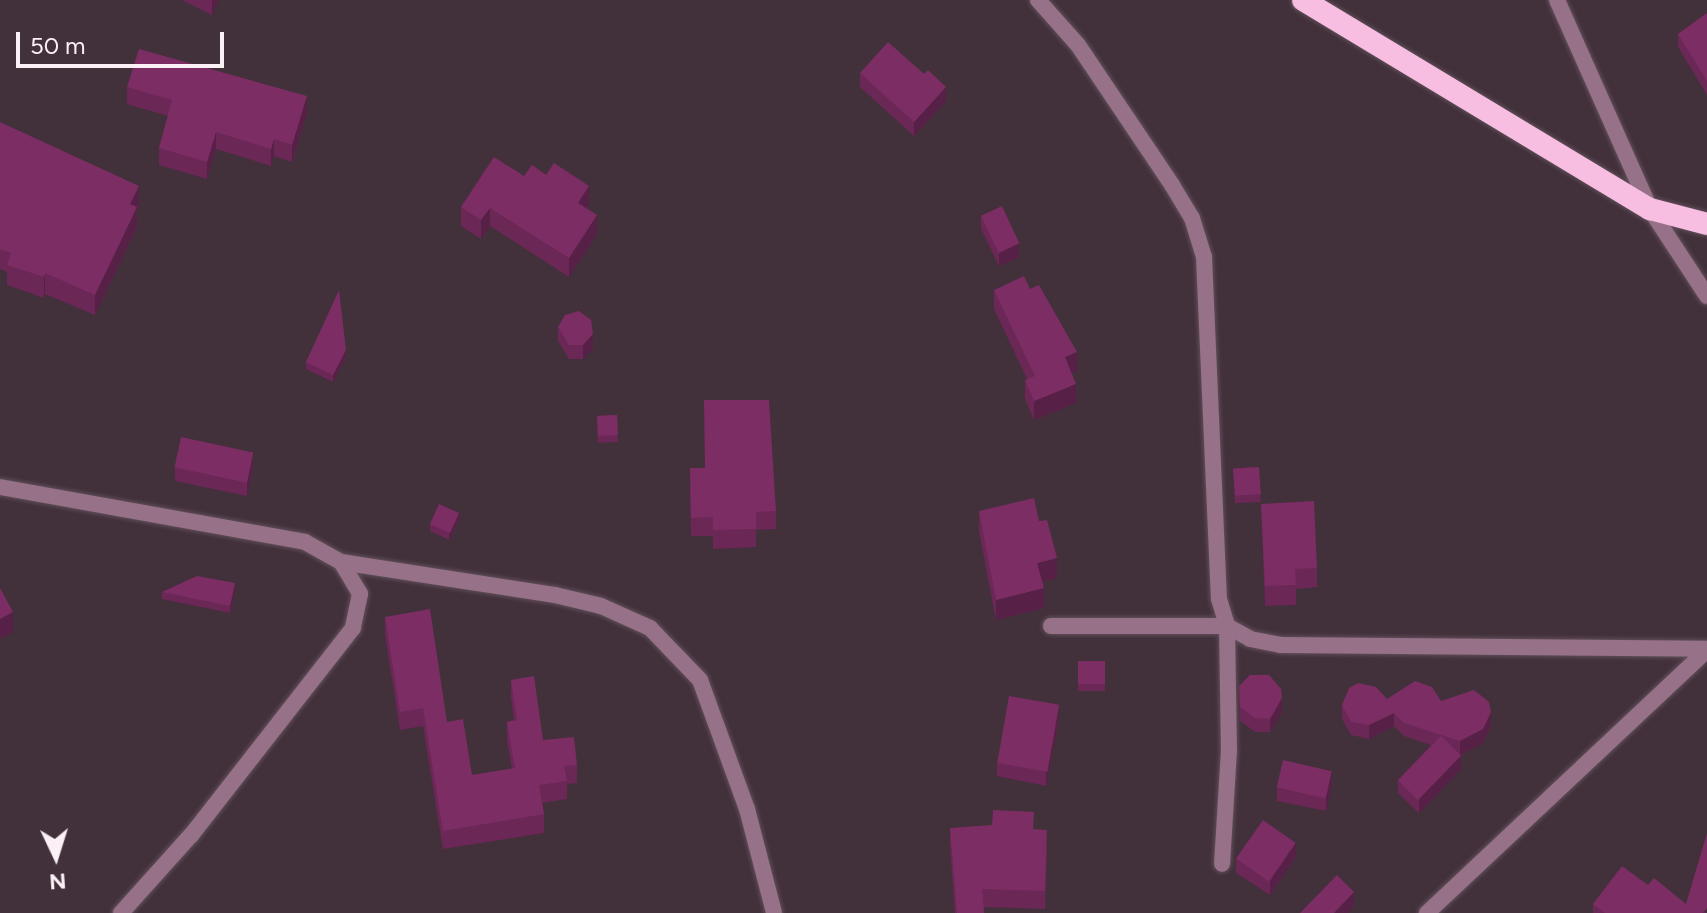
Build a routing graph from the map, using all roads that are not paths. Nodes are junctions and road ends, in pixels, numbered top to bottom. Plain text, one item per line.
1 (1038, 0) edge
2 (1303, 0) edge
3 (1557, 0) edge
4 (1650, 209) junction
5 (1707, 224) edge
6 (1707, 296) edge
7 (0, 487) edge
8 (341, 562) junction
9 (1051, 626) dead end
10 (1227, 626) junction
11 (1707, 649) edge
12 (1222, 864) dead end
13 (121, 913) edge
14 (774, 913) edge
15 (1427, 913) edge

1 - 10 street
2 - 4 highway
3 - 4 street
4 - 5 highway
4 - 6 street
7 - 8 street
8 - 13 street
8 - 14 street
9 - 10 street
10 - 11 street
10 - 12 street
11 - 15 street

